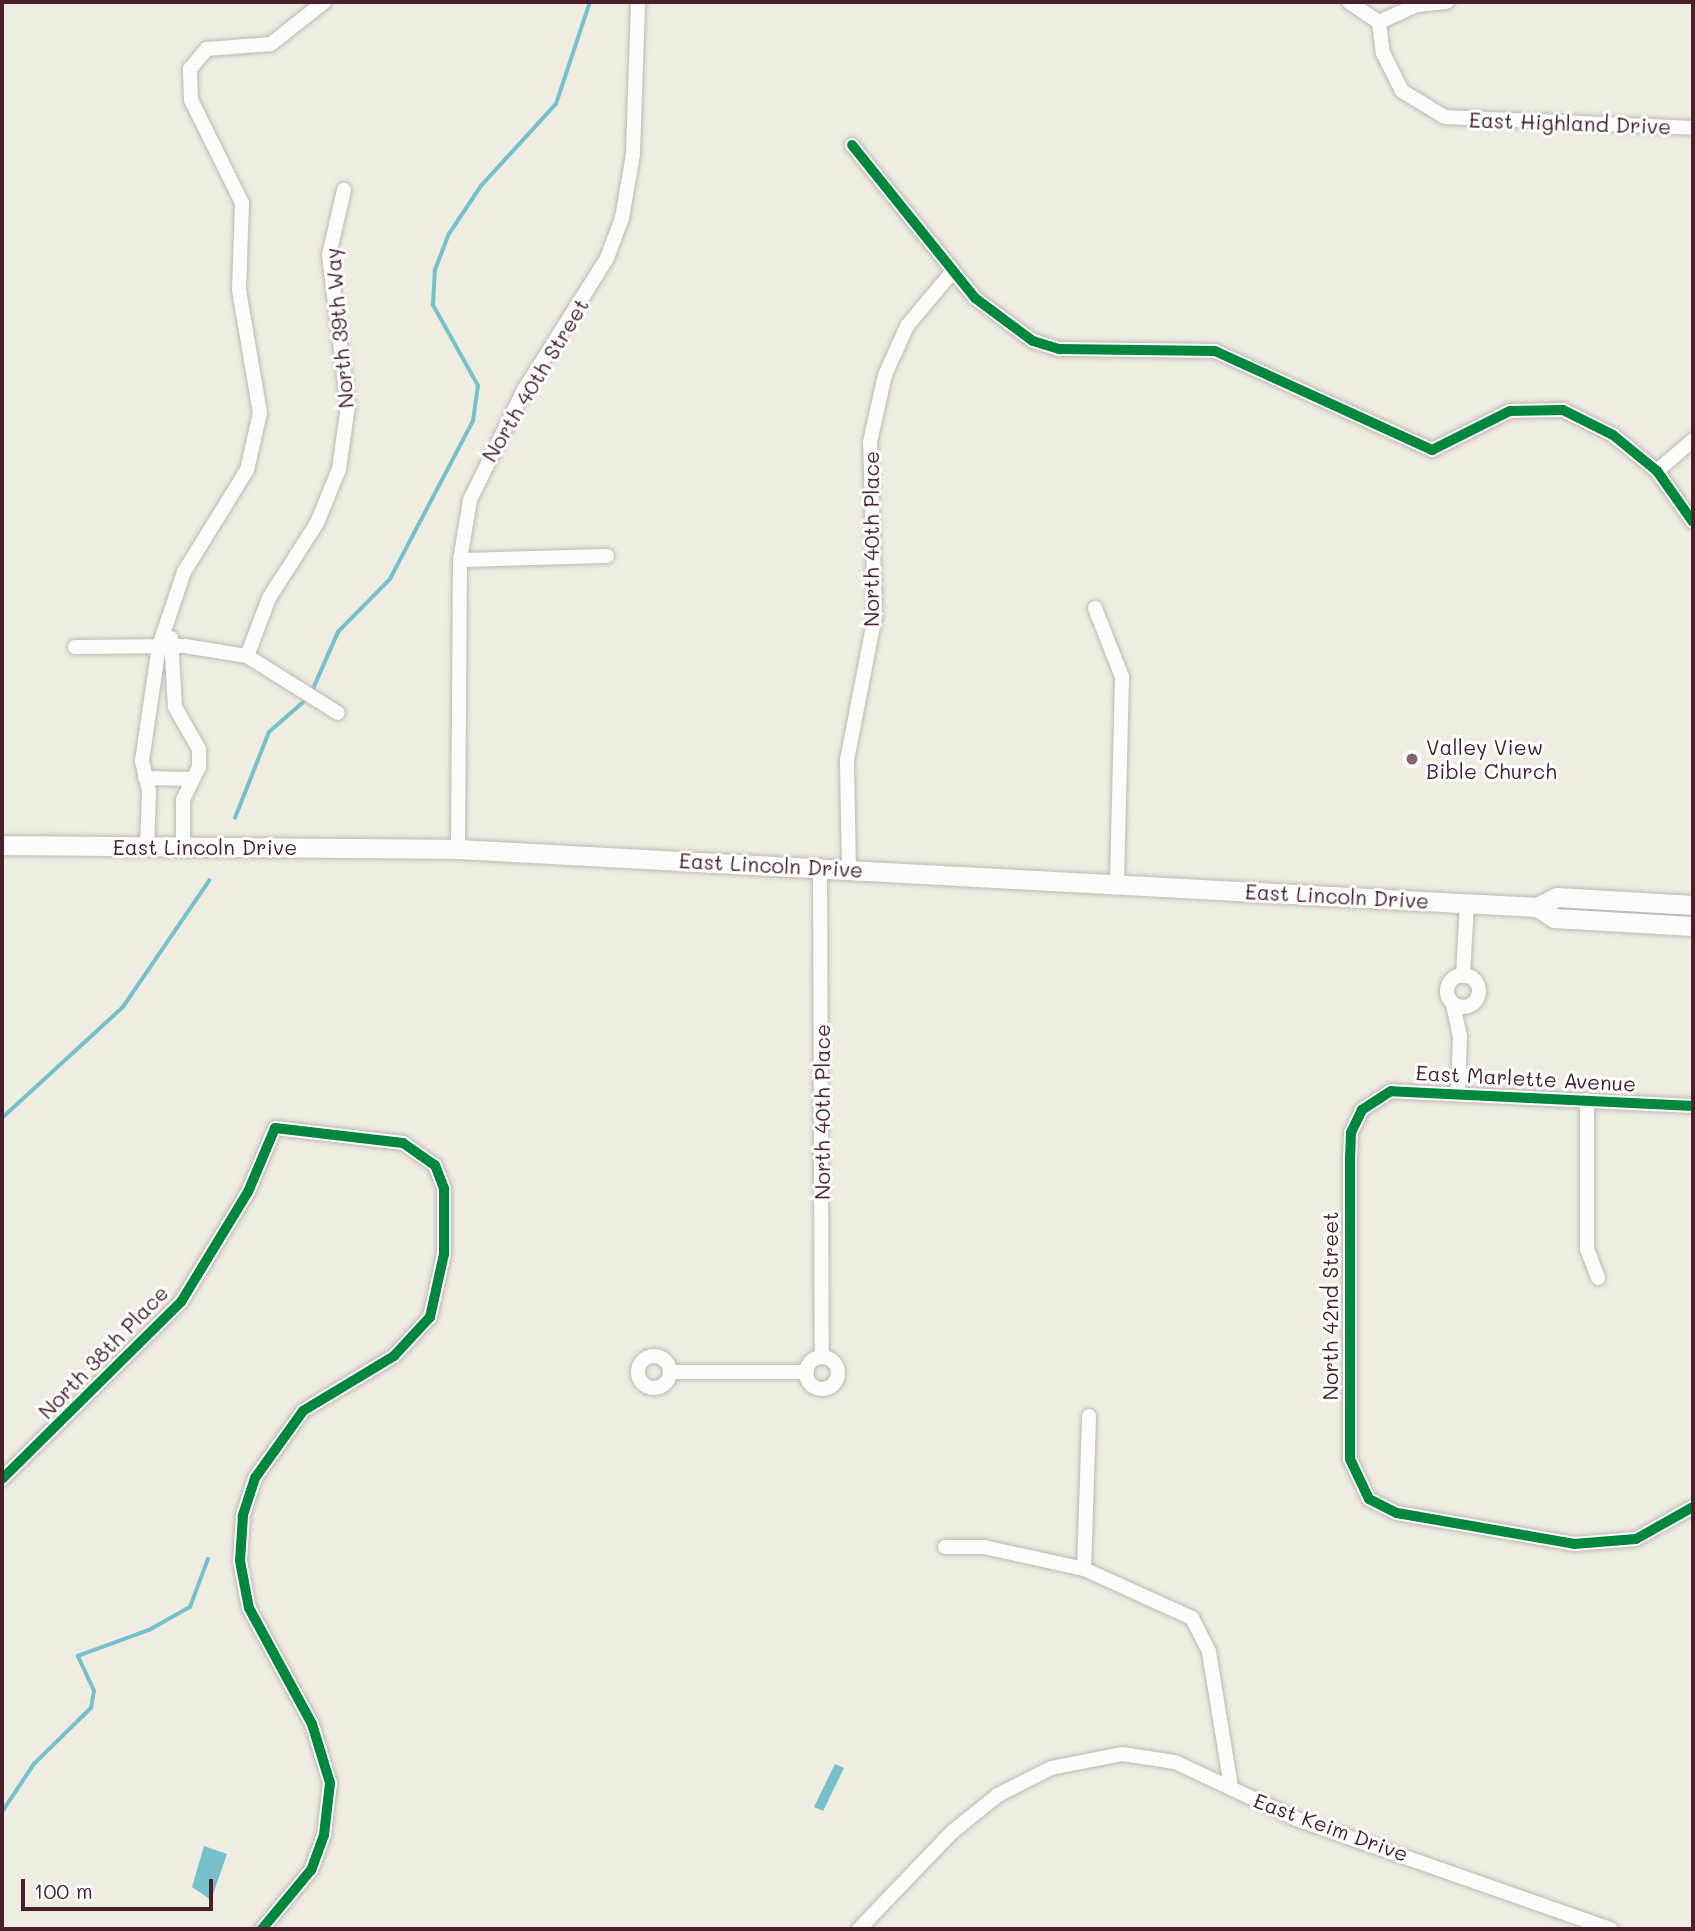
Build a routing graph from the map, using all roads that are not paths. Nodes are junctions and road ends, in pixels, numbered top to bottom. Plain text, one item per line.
1 (324, 2) edge
2 (638, 2) edge
3 (1349, 2) edge
4 (1447, 2) edge
5 (1379, 22) junction
6 (1693, 128) edge
7 (852, 145) dead end
8 (344, 190) dead end
9 (953, 271) junction
10 (1693, 440) edge
11 (1657, 471) junction
12 (1693, 522) edge
13 (607, 556) dead end
14 (460, 561) junction
15 (1095, 608) dead end
16 (165, 646) junction
17 (75, 648) dead end
18 (247, 656) junction
19 (338, 713) dead end
20 (145, 778) junction
21 (190, 779) junction
22 (3, 846) edge
23 (147, 846) junction
24 (183, 846) junction
25 (458, 849) junction
26 (820, 867) junction
27 (849, 869) junction
28 (1116, 884) junction
29 (1467, 903) junction
30 (1693, 905) edge
31 (1537, 907) junction
32 (1693, 926) edge
33 (1463, 976) junction
34 (1453, 1004) junction
35 (1471, 1005) junction
36 (1460, 1036) junction
37 (1458, 1092) junction
38 (1587, 1100) junction
39 (1693, 1106) edge
40 (1362, 1110) joint
41 (1598, 1278) dead end
42 (822, 1357) junction
43 (670, 1372) dead end
44 (807, 1372) junction
45 (1089, 1416) dead end
46 (2, 1479) edge
47 (1693, 1507) edge
48 (945, 1547) dead end
49 (1084, 1569) junction
50 (1231, 1787) junction
51 (262, 1929) edge
52 (859, 1929) edge
53 (1611, 1929) edge

1 - 16 street
2 - 14 street, North 40th Street
3 - 5 street
4 - 5 street
5 - 6 street, East Highland Drive
7 - 9 street
8 - 18 street, North 39th Way
9 - 11 street
9 - 27 street, North 40th Place
10 - 11 street
11 - 12 street
13 - 14 street
14 - 25 street, North 40th Street
15 - 28 street
16 - 17 street
16 - 18 street
16 - 20 street
16 - 21 street
18 - 19 street
20 - 21 street
20 - 23 street
21 - 24 street
22 - 23 main road, East Lincoln Drive
23 - 24 main road, East Lincoln Drive
24 - 25 main road, East Lincoln Drive
25 - 26 main road, East Lincoln Drive
26 - 27 main road, East Lincoln Drive
26 - 42 street, North 40th Place
27 - 28 main road, East Lincoln Drive
28 - 29 main road, East Lincoln Drive
29 - 31 main road, East Lincoln Drive
29 - 33 street
30 - 31 main road, East Lincoln Drive
31 - 32 main road, East Lincoln Drive
33 - 34 street
33 - 35 street
34 - 35 street
34 - 36 street
35 - 36 street
36 - 37 street
37 - 38 street, East Marlette Avenue
37 - 40 street, East Marlette Avenue
38 - 39 street, East Marlette Avenue
38 - 41 street, East Marlette Avenue
40 - 47 street, North 42nd Street
42 - 44 street
42 - 44 street
43 - 44 street
45 - 49 street
46 - 51 street, North 38th Place
48 - 49 street
49 - 50 street
50 - 52 street, East Keim Drive
50 - 53 street, East Keim Drive

